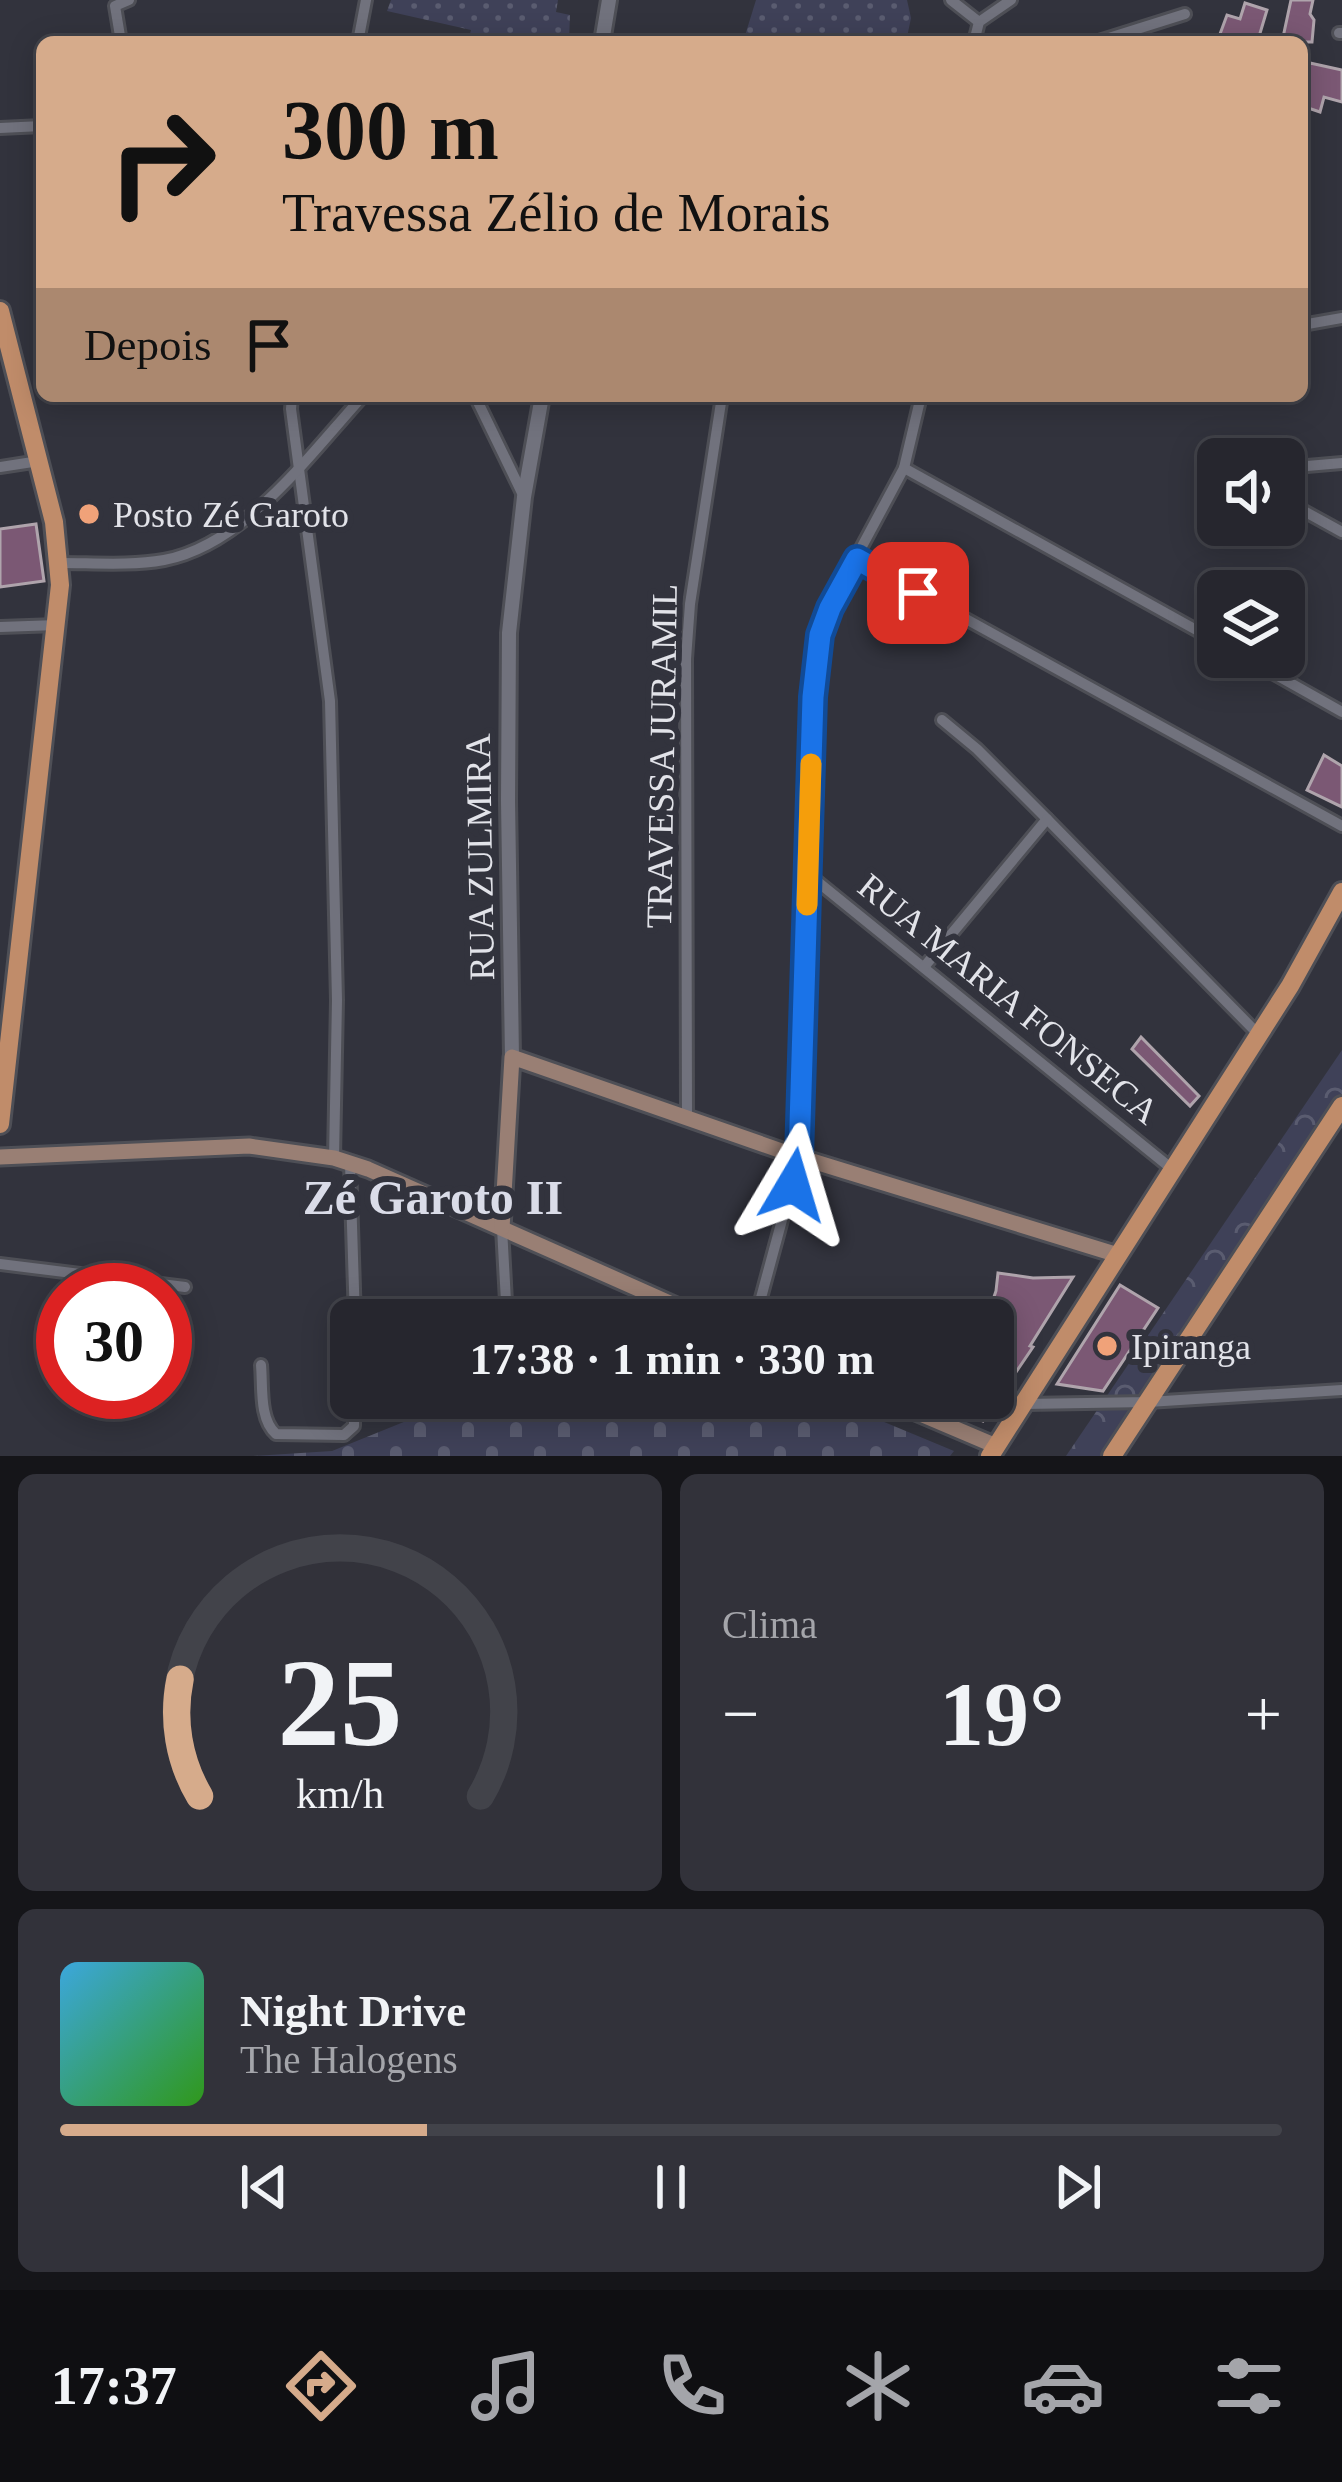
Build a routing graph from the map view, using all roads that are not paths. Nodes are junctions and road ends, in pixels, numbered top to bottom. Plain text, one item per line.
1 (129, 0) edge
2 (366, 0) edge
3 (609, 0) edge
4 (951, 0) edge
5 (1011, 0) edge
6 (1185, 14) dead end
7 (980, 22) junction
8 (121, 36) edge
9 (359, 36) edge
10 (603, 36) edge
11 (976, 36) edge
12 (1115, 36) edge
13 (36, 126) edge
14 (0, 128) edge
15 (0, 311) edge
16 (1342, 317) edge
17 (1308, 324) edge
18 (293, 402) edge
19 (357, 402) edge
20 (478, 402) edge
21 (541, 402) edge
22 (721, 402) edge
23 (920, 402) edge
24 (39, 461) junction
25 (1342, 463) edge
26 (299, 465) junction
27 (0, 466) edge
28 (1305, 466) edge
29 (904, 468) junction
30 (524, 497) junction
31 (1305, 512) edge
32 (1342, 520) edge
33 (1327, 524) junction
34 (1342, 532) edge
35 (857, 559) junction
36 (60, 563) junction
37 (57, 625) junction
38 (0, 628) edge
39 (1197, 631) edge
40 (1281, 678) edge
41 (1342, 712) edge
42 (942, 720) dead end
43 (1047, 819) junction
44 (1342, 826) edge
45 (808, 874) junction
46 (1340, 899) edge
47 (924, 967) junction
48 (1258, 1035) junction
49 (512, 1057) junction
50 (1342, 1106) edge
51 (687, 1119) junction
52 (0, 1124) edge
53 (0, 1156) edge
54 (799, 1157) junction
55 (342, 1160) junction
56 (1172, 1169) junction
57 (502, 1228) junction
58 (1118, 1256) junction
59 (0, 1264) edge
60 (36, 1268) edge
61 (353, 1299) edge
62 (506, 1299) edge
63 (661, 1299) edge
64 (761, 1299) edge
65 (261, 1365) dead end
66 (1342, 1390) edge
67 (1148, 1402) junction
68 (1024, 1404) junction
69 (354, 1419) edge
70 (927, 1419) edge
71 (993, 1451) edge
72 (1112, 1456) edge

1 - 8 street
2 - 9 street
3 - 10 street
4 - 7 street
5 - 7 street
6 - 12 street
7 - 11 street
13 - 14 street
15 - 24 main road
16 - 17 street
18 - 26 street
19 - 26 street
20 - 30 street
21 - 30 street, RUA ZULMIRA
22 - 51 street, TRAVESSA JURAMIL
23 - 29 street
24 - 27 street
24 - 36 main road
25 - 28 street
26 - 36 street
26 - 55 street
29 - 35 street
29 - 39 street
30 - 49 street, RUA ZULMIRA
31 - 33 street
32 - 33 street
33 - 34 street
35 - 44 street
35 - 45 street
36 - 37 main road
37 - 38 street
37 - 52 main road
40 - 41 street
42 - 43 street
43 - 47 street
43 - 48 street
45 - 47 street, RUA MARIA FONSECA
45 - 54 street
46 - 48 main road
47 - 56 street, RUA MARIA FONSECA
48 - 56 main road
49 - 51 main road
49 - 57 main road, RUA ZULMIRA
50 - 67 main road
51 - 54 main road
53 - 55 main road
54 - 58 main road
54 - 64 street
55 - 57 main road
55 - 61 street
56 - 58 main road
57 - 62 street, RUA ZULMIRA
57 - 63 main road
58 - 68 main road
59 - 60 street
65 - 69 street
66 - 67 street
67 - 68 street
67 - 72 main road
68 - 71 main road
70 - 71 main road

